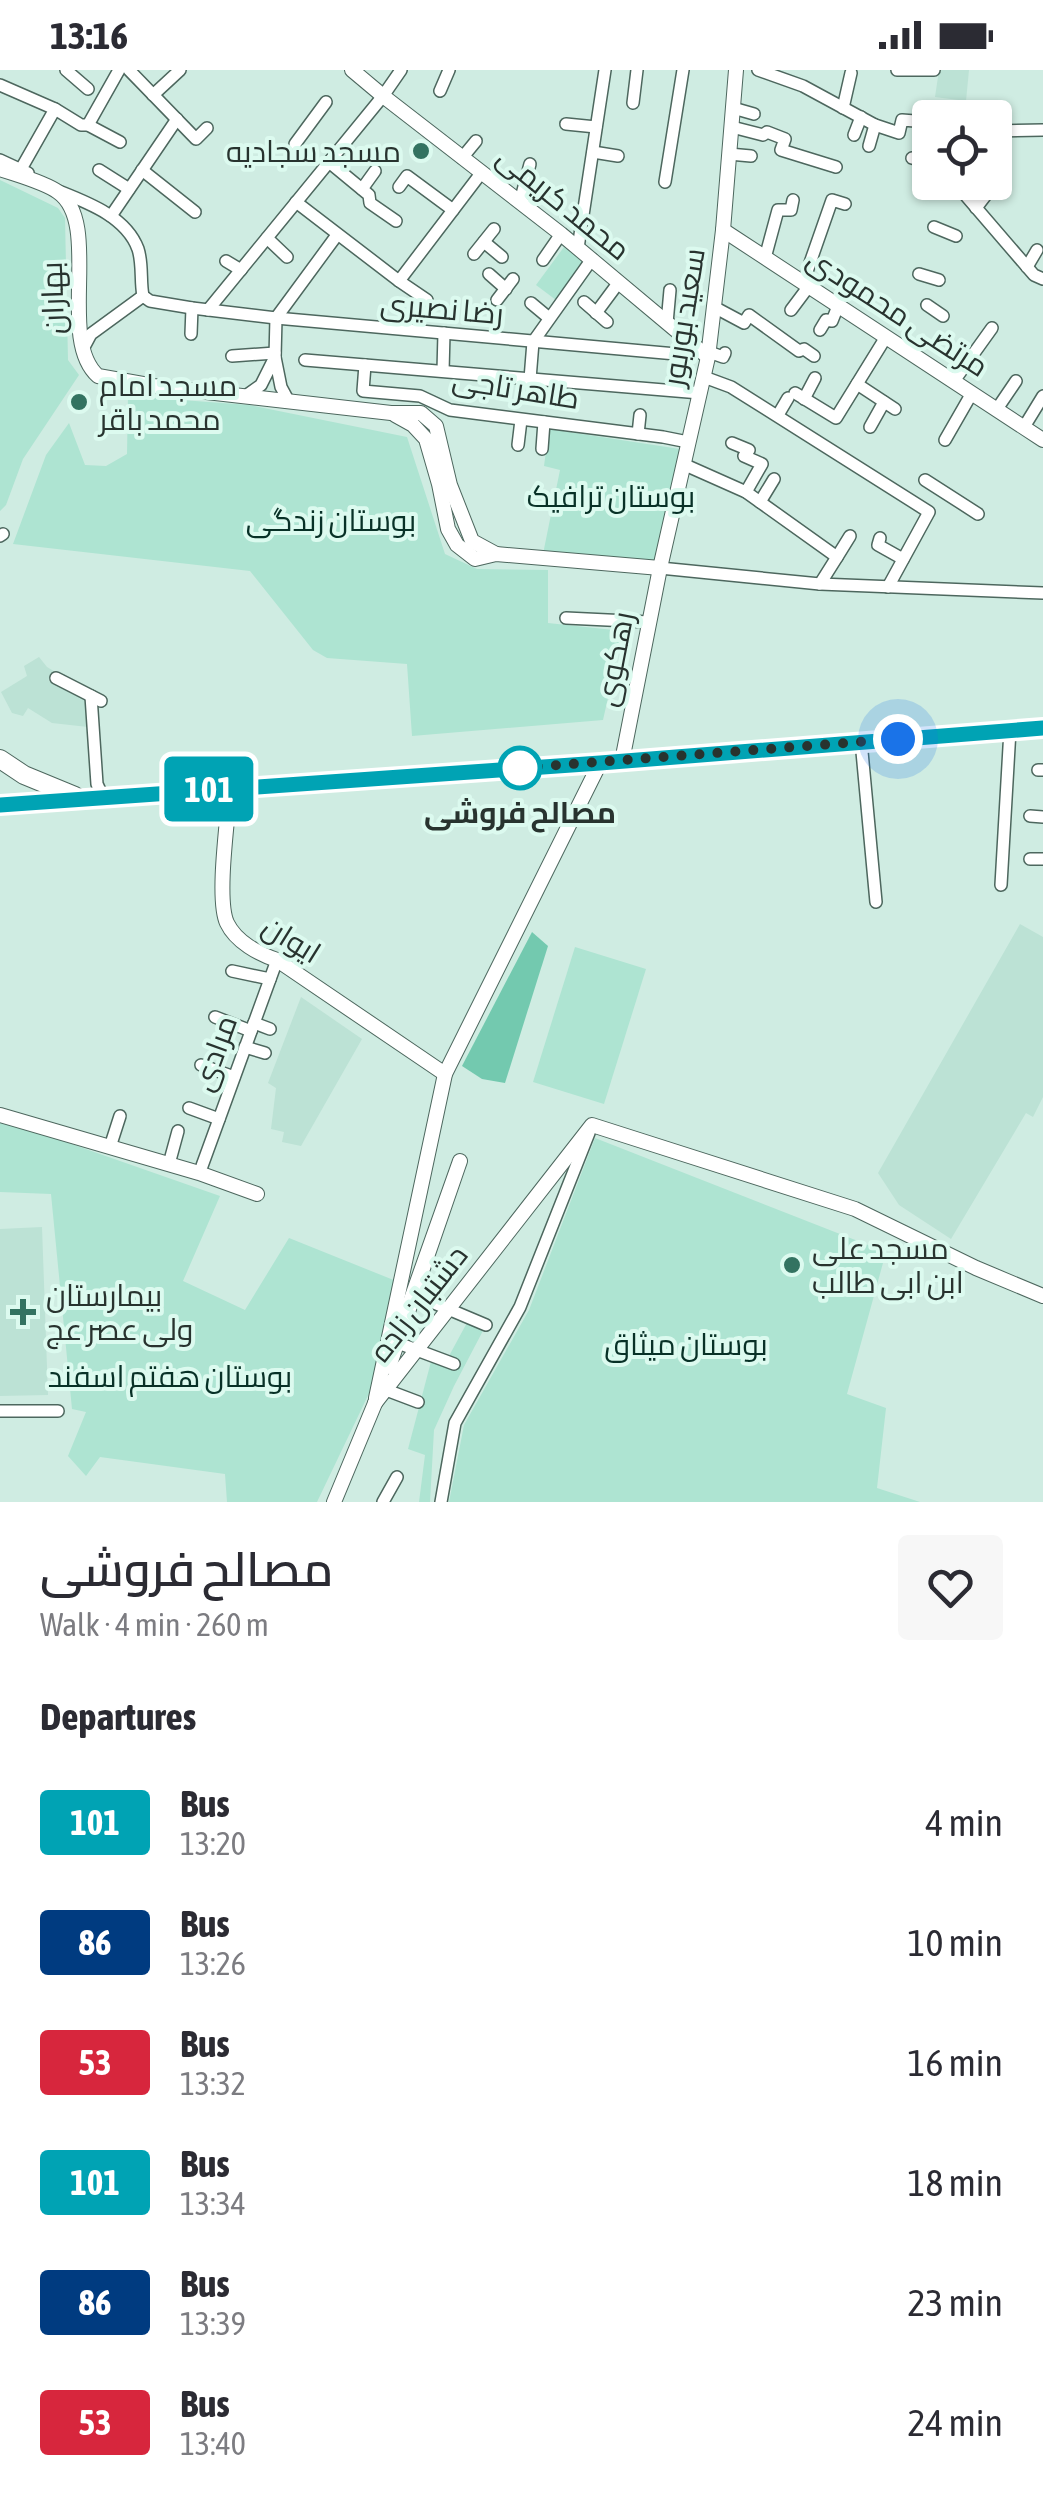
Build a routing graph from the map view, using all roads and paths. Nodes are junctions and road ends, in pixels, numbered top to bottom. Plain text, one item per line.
1 (119, 70) edge
2 (129, 70) edge
3 (180, 70) edge
4 (352, 70) edge
5 (401, 70) edge
6 (449, 70) edge
7 (605, 70) edge
8 (637, 70) edge
9 (683, 70) edge
10 (736, 70) edge
11 (761, 70) edge
12 (897, 70) edge
13 (934, 70) edge
14 (807, 72) edge
15 (851, 72) dead end
16 (70, 73) edge
17 (0, 84) edge
18 (803, 86) junction
19 (88, 89) dead end
20 (440, 91) dead end
21 (153, 95) junction
22 (382, 96) junction
23 (326, 102) dead end
24 (632, 103) dead end
25 (733, 108) junction
26 (844, 108) junction
27 (55, 109) junction
28 (754, 114) dead end
29 (862, 117) junction
30 (177, 119) junction
31 (912, 121) edge
32 (566, 124) dead end
33 (84, 125) junction
34 (875, 125) junction
35 (596, 127) junction
36 (732, 127) junction
37 (207, 128) dead end
38 (1043, 130) edge
39 (1012, 131) edge
40 (854, 135) dead end
41 (74, 138) dead end
42 (476, 141) dead end
43 (120, 142) dead end
44 (295, 144) dead end
45 (869, 146) dead end
46 (459, 151) junction
47 (593, 152) junction
48 (730, 154) junction
49 (618, 156) dead end
50 (750, 156) dead end
51 (0, 160) edge
52 (329, 162) junction
53 (530, 164) dead end
54 (836, 168) dead end
55 (0, 169) edge
56 (21, 170) junction
57 (98, 170) dead end
58 (142, 170) junction
59 (375, 171) dead end
60 (482, 172) junction
61 (666, 182) dead end
62 (400, 187) dead end
63 (129, 189) junction
64 (362, 189) junction
65 (57, 191) junction
66 (793, 200) dead end
67 (970, 200) edge
68 (982, 200) edge
69 (296, 202) junction
70 (520, 202) junction
71 (845, 204) dead end
72 (976, 208) junction
73 (452, 210) junction
74 (195, 212) dead end
75 (111, 216) junction
76 (396, 221) dead end
77 (934, 227) dead end
78 (494, 229) dead end
79 (723, 230) junction
80 (561, 234) junction
81 (338, 235) junction
82 (956, 236) dead end
83 (267, 238) junction
84 (484, 242) junction
85 (578, 248) junction
86 (1037, 250) dead end
87 (474, 254) dead end
88 (288, 257) dead end
89 (502, 257) dead end
90 (765, 258) junction
91 (592, 259) junction
92 (543, 260) dead end
93 (226, 262) dead end
94 (1027, 266) junction
95 (241, 270) junction
96 (489, 274) dead end
97 (919, 274) dead end
98 (1043, 279) edge
99 (939, 280) dead end
100 (399, 281) junction
101 (619, 282) junction
102 (806, 284) junction
103 (670, 290) dead end
104 (143, 296) junction
105 (427, 300) dead end
106 (497, 300) dead end
107 (584, 302) dead end
108 (531, 303) dead end
109 (927, 304) dead end
110 (838, 306) junction
111 (714, 307) junction
112 (192, 308) junction
113 (208, 310) junction
114 (791, 310) dead end
115 (596, 313) junction
116 (943, 316) dead end
117 (276, 318) junction
118 (549, 318) junction
119 (607, 322) dead end
120 (666, 322) junction
121 (992, 328) dead end
122 (820, 330) dead end
123 (192, 334) dead end
124 (444, 334) junction
125 (886, 337) junction
126 (532, 342) junction
127 (82, 352) junction
128 (726, 353) dead end
129 (275, 355) junction
130 (708, 355) junction
131 (232, 356) dead end
132 (686, 356) dead end
133 (814, 356) dead end
134 (305, 360) dead end
135 (365, 365) junction
136 (443, 372) junction
137 (704, 376) junction
138 (816, 378) dead end
139 (530, 379) junction
140 (954, 381) junction
141 (1016, 381) dead end
142 (857, 384) junction
143 (700, 393) junction
144 (972, 393) junction
145 (247, 395) junction
146 (1043, 396) edge
147 (796, 397) junction
148 (288, 400) junction
149 (450, 410) junction
150 (997, 410) junction
151 (390, 413) junction
152 (778, 415) junction
153 (640, 416) dead end
154 (522, 420) junction
155 (544, 422) junction
156 (436, 426) junction
157 (870, 427) dead end
158 (1024, 428) junction
159 (638, 434) junction
160 (945, 440) dead end
161 (1043, 440) edge
162 (688, 442) junction
163 (732, 444) dead end
164 (518, 445) dead end
165 (542, 449) dead end
166 (683, 464) junction
167 (774, 478) dead end
168 (925, 480) dead end
169 (940, 489) junction
170 (746, 492) junction
171 (760, 502) junction
172 (929, 512) junction
173 (978, 514) dead end
174 (850, 536) dead end
175 (880, 538) dead end
176 (496, 554) junction
177 (837, 557) junction
178 (903, 559) junction
179 (660, 568) junction
180 (820, 584) junction
181 (888, 586) junction
182 (1043, 594) edge
183 (566, 618) dead end
184 (649, 622) junction
185 (56, 678) dead end
186 (1043, 728) edge
187 (1010, 730) junction
188 (860, 742) junction
189 (0, 758) edge
190 (622, 761) junction
191 (600, 763) junction
192 (230, 788) junction
193 (103, 797) junction
194 (81, 798) junction
195 (0, 805) edge
196 (1002, 886) dead end
197 (876, 902) dead end
198 (277, 960) junction
199 (232, 971) dead end
200 (270, 979) junction
201 (214, 1017) dead end
202 (253, 1027) junction
203 (270, 1029) dead end
204 (245, 1047) junction
205 (265, 1053) dead end
206 (201, 1065) dead end
207 (445, 1074) junction
208 (234, 1078) junction
209 (189, 1108) dead end
210 (0, 1115) edge
211 (120, 1116) dead end
212 (219, 1118) junction
213 (592, 1125) junction
214 (178, 1131) dead end
215 (110, 1147) junction
216 (169, 1164) junction
217 (201, 1170) junction
218 (257, 1194) dead end
219 (415, 1295) junction
220 (1043, 1296) edge
221 (486, 1325) dead end
222 (398, 1343) junction
223 (454, 1364) dead end
224 (381, 1388) junction
225 (418, 1402) dead end
226 (374, 1404) junction
227 (58, 1410) dead end
228 (0, 1412) edge
229 (397, 1477) dead end
230 (338, 1501) edge
231 (383, 1502) edge
232 (441, 1502) edge

1 - 33 street
2 - 21 street
3 - 21 street
4 - 22 street, محمد کریمی
5 - 22 street
6 - 20 street
7 - 35 street
8 - 24 street
9 - 61 street
10 - 25 street, سعید بوربور
11 - 18 street
12 - 13 street
14 - 18 street
15 - 26 street
16 - 19 street
17 - 27 street
18 - 26 street
21 - 30 street
22 - 46 street, محمد کریمی
22 - 52 street
23 - 44 street
25 - 28 street
25 - 36 street, سعید بوربور
26 - 29 street
27 - 33 street
27 - 56 street
29 - 34 street
29 - 40 street
30 - 37 street
30 - 58 street
31 - 34 street
32 - 35 street
33 - 41 street
33 - 43 street
34 - 45 street
35 - 47 street
36 - 48 street, سعید بوربور
36 - 54 street
38 - 39 street
42 - 46 street
46 - 60 street, محمد کریمی
47 - 49 street
47 - 85 street
48 - 50 street
48 - 79 street, سعید بوربور
51 - 56 street
52 - 64 street
52 - 69 street
53 - 70 street
55 - 65 street
56 - 65 street
57 - 63 street
58 - 63 street
58 - 74 street
59 - 64 street
60 - 70 street, محمد کریمی
60 - 73 street
62 - 73 street
63 - 75 street
64 - 76 street
65 - 75 street
65 - 127 street, بهاران
66 - 90 street
67 - 72 street
68 - 72 street
69 - 81 street
69 - 83 street
70 - 80 street, محمد کریمی
71 - 102 street
72 - 94 street
73 - 100 street
75 - 104 street
77 - 82 street
78 - 84 street
79 - 90 street, مرتضی محمودی
79 - 111 street, سعید بوربور
80 - 85 street, محمد کریمی
80 - 92 street
81 - 100 street
81 - 117 street
83 - 88 street
83 - 95 street
84 - 87 street
84 - 89 street
85 - 91 street, محمد کریمی
86 - 94 street
90 - 102 street, مرتضی محمودی
91 - 101 street, محمد کریمی
91 - 118 street
93 - 95 street
94 - 98 street
95 - 113 street
96 - 106 street
97 - 99 street
100 - 105 street
101 - 115 street
101 - 120 street, محمد کریمی
102 - 110 street, مرتضی محمودی
102 - 114 street
103 - 120 street
104 - 112 street, رضا نصیری
104 - 127 street
107 - 115 street
108 - 118 street
109 - 116 street
110 - 122 street
110 - 125 street, مرتضی محمودی
111 - 130 street, سعید بوربور
111 - 133 street
112 - 113 street, رضا نصیری
112 - 123 street
113 - 117 street, رضا نصیری
115 - 119 street
117 - 124 street, رضا نصیری
117 - 129 street
118 - 126 street
120 - 130 street, محمد کریمی
121 - 140 street
124 - 126 street, رضا نصیری
124 - 136 street
125 - 140 street, مرتضی محمودی
125 - 142 street
126 - 132 street, رضا نصیری
126 - 139 street
127 - 145 street, بهاران
128 - 130 street
129 - 131 street
129 - 145 street
129 - 148 street
130 - 137 street, سعید بوربور
134 - 135 street
135 - 136 street
135 - 149 street, طاهر تاجی
136 - 139 street
137 - 143 street, سعید بوربور
137 - 152 street
138 - 147 street
139 - 143 street
140 - 144 street, مرتضی محمودی
141 - 150 street
142 - 147 street
142 - 157 street
143 - 162 street, سعید بوربور
144 - 150 street, مرتضی محمودی
144 - 160 street
145 - 148 street
146 - 158 street
147 - 152 street
148 - 151 street
149 - 154 street, طاهر تاجی
149 - 156 street
150 - 158 street, مرتضی محمودی
151 - 156 street
151 - 176 street
152 - 172 street
153 - 159 street
154 - 155 street, طاهر تاجی
154 - 164 street
155 - 159 street, طاهر تاجی
155 - 165 street
156 - 176 street
158 - 161 street, مرتضی محمودی
159 - 162 street, طاهر تاجی
162 - 166 street, سعید بوربور
163 - 170 street
166 - 170 street
166 - 179 street, سعید بوربور
167 - 171 street
168 - 169 street
169 - 172 street
169 - 173 street
170 - 171 street
171 - 177 street
172 - 178 street
174 - 177 street
175 - 178 street
176 - 179 street
177 - 180 street
178 - 181 street
179 - 180 street
179 - 184 street, رهکوی
180 - 181 street
181 - 182 street
183 - 184 street
184 - 190 street, رهکوی
185 - 193 street
186 - 187 main road
187 - 188 main road
187 - 196 street
188 - 190 main road
188 - 197 street
189 - 194 main road
190 - 191 main road
191 - 192 main road
191 - 207 street, دشتبان زاده
192 - 193 main road
192 - 198 street, ایوان
193 - 194 main road
194 - 195 main road
198 - 200 street, مرادی
198 - 207 street, ایوان
199 - 200 street
200 - 202 street, مرادی
201 - 202 street
202 - 203 street
202 - 204 street, مرادی
204 - 205 street
204 - 208 street, مرادی
206 - 208 street
207 - 226 street, دشتبان زاده
208 - 212 street, مرادی
209 - 212 street
210 - 215 street
211 - 215 street
212 - 217 street, مرادی
213 - 220 street
213 - 226 street, دشتبان زاده
213 - 232 street
214 - 216 street
215 - 216 street
216 - 217 street
217 - 218 street
219 - 221 street
219 - 222 street
219 - 226 street
222 - 223 street
222 - 224 street
224 - 225 street
224 - 226 street
226 - 230 street
227 - 228 street
229 - 231 street

